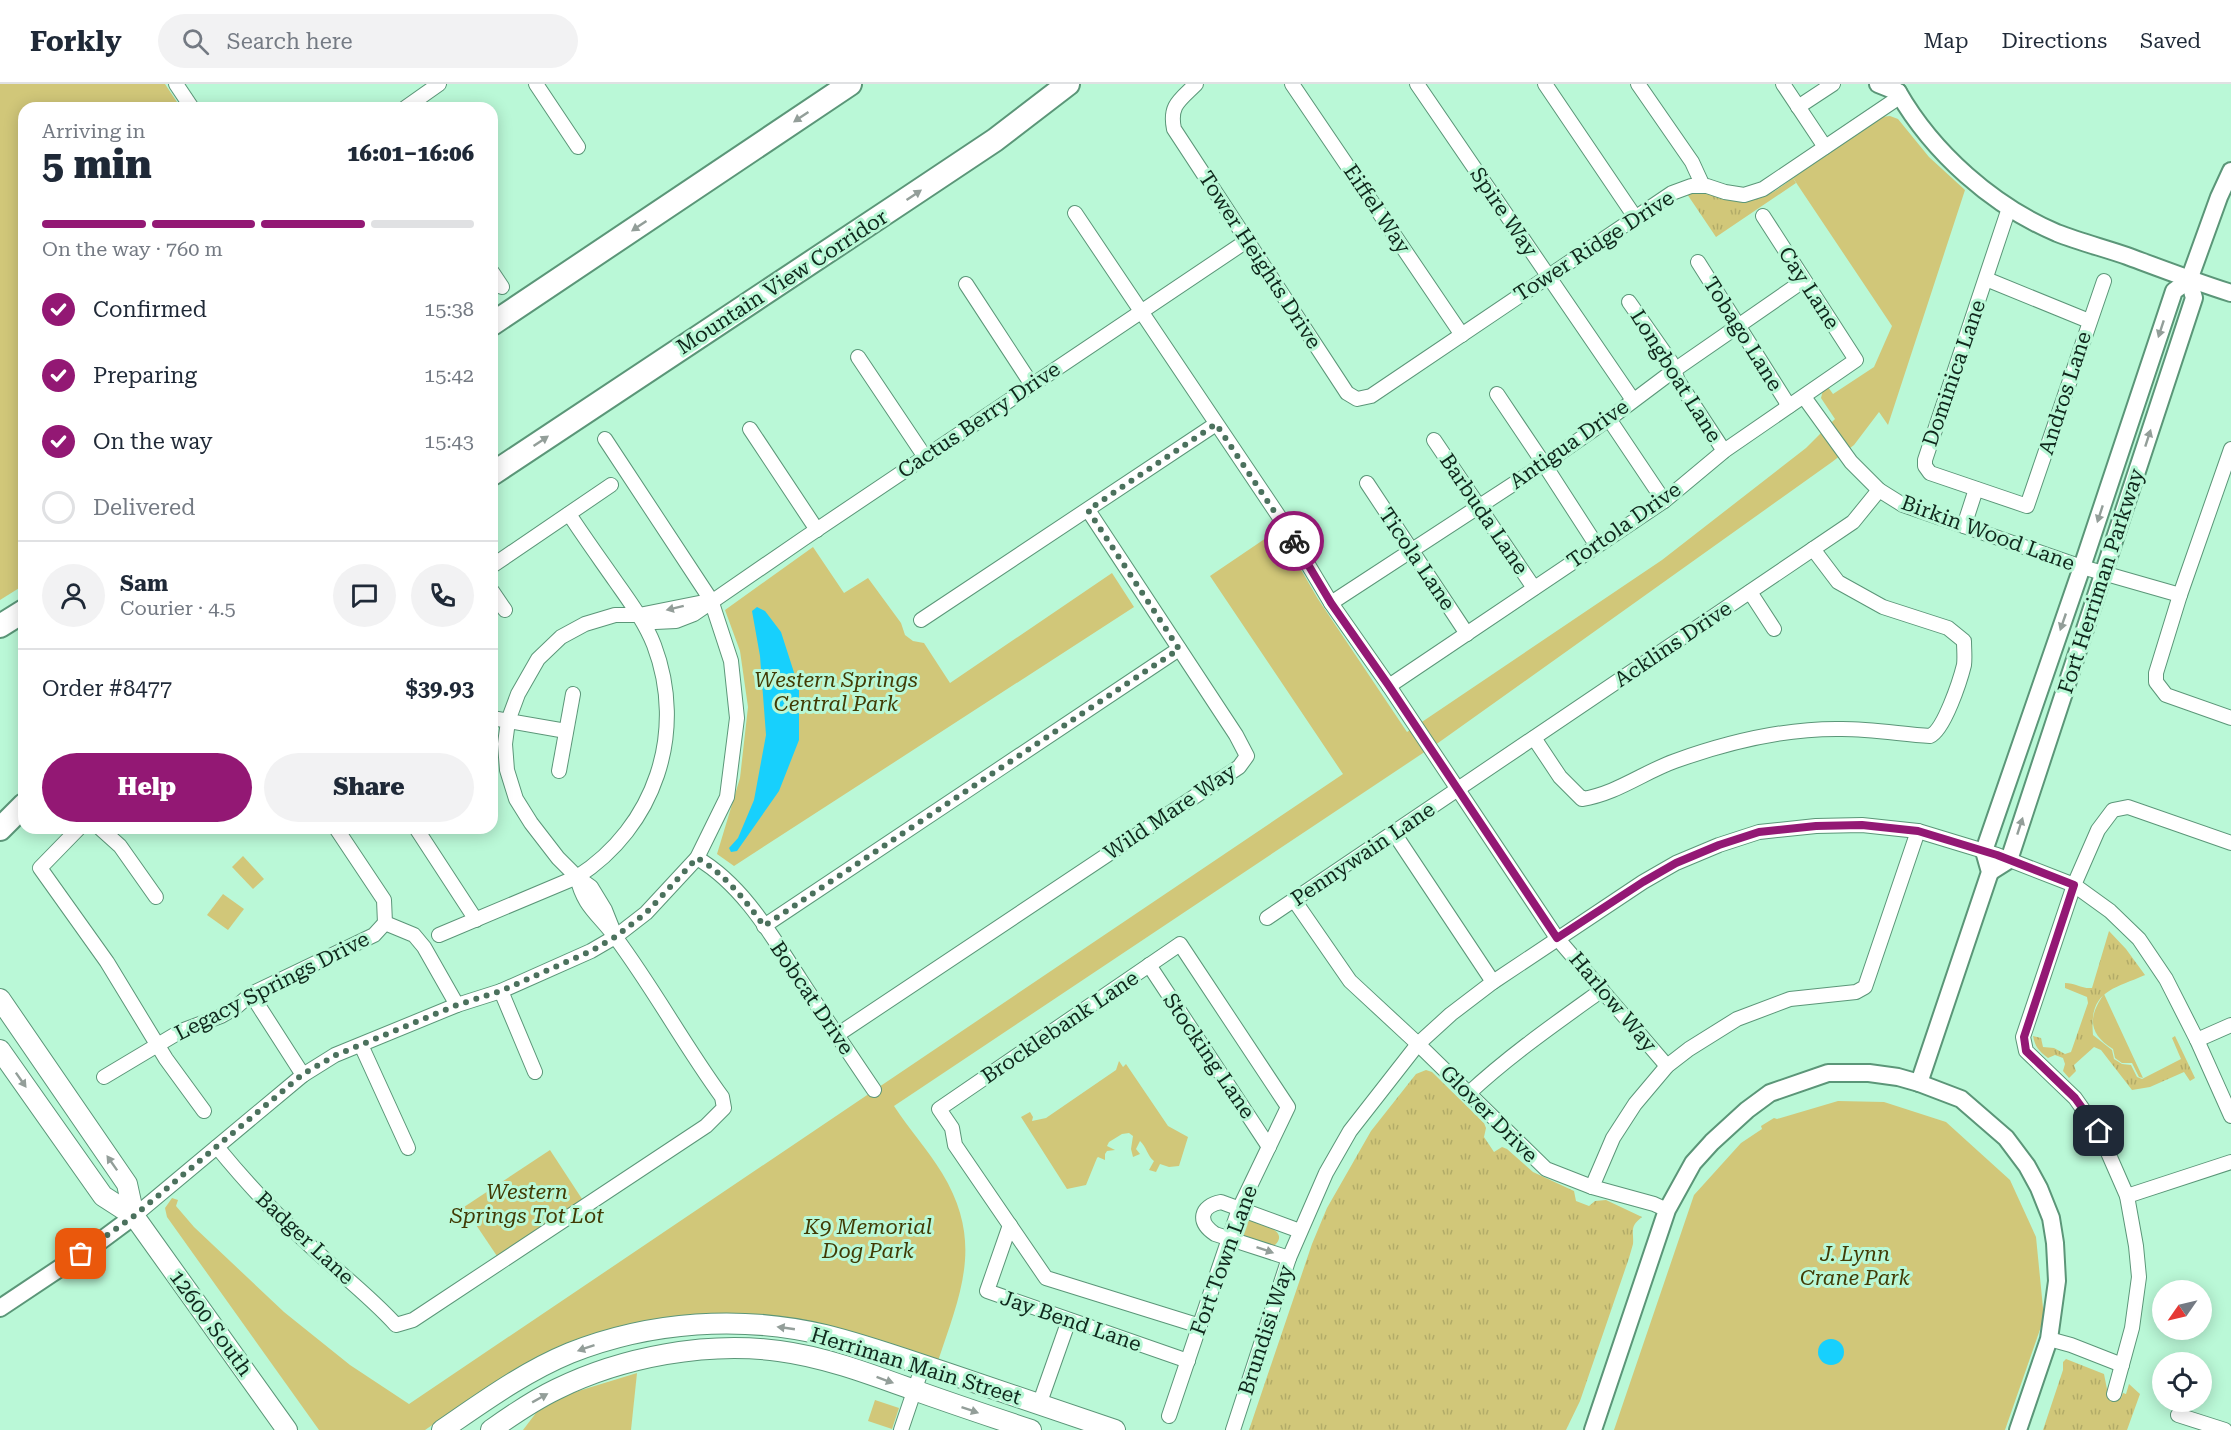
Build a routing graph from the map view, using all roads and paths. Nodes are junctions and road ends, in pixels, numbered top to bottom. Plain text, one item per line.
1 (176, 84) edge
2 (439, 84) edge
3 (536, 84) edge
4 (850, 84) edge
5 (1068, 84) edge
6 (1196, 84) edge
7 (1292, 84) edge
8 (1417, 84) edge
9 (1545, 84) edge
10 (1638, 84) edge
11 (1783, 84) edge
12 (1833, 84) edge
13 (1878, 84) edge
14 (1899, 91) edge
15 (188, 102) edge
16 (414, 102) edge
17 (1797, 106) junction
18 (578, 147) dead end
19 (1825, 147) junction
20 (2231, 171) edge
21 (1702, 186) junction
22 (2009, 208) junction
23 (1075, 213) dead end
24 (1762, 216) dead end
25 (1635, 217) junction
26 (1248, 240) junction
27 (1698, 262) dead end
28 (1548, 276) junction
29 (1986, 279) junction
30 (2189, 280) junction
31 (498, 281) edge
32 (1803, 281) junction
33 (2104, 281) dead end
34 (966, 284) dead end
35 (502, 287) dead end
36 (2231, 293) edge
37 (1629, 302) dead end
38 (1141, 313) junction
39 (498, 320) edge
40 (2089, 321) junction
41 (1738, 327) junction
42 (1462, 335) junction
43 (858, 357) dead end
44 (1856, 360) joint
45 (1673, 371) junction
46 (1032, 385) junction
47 (1497, 394) dead end
48 (1804, 397) junction
49 (1357, 399) joint
50 (1633, 400) junction
51 (1789, 406) junction
52 (1609, 419) junction
53 (1216, 424) junction
54 (750, 429) dead end
55 (605, 439) dead end
56 (1434, 440) dead end
57 (2231, 449) edge
58 (1724, 451) junction
59 (925, 457) junction
60 (1544, 464) junction
61 (498, 470) edge
62 (1367, 483) dead end
63 (611, 485) dead end
64 (1976, 489) junction
65 (1879, 490) junction
66 (1664, 501) junction
67 (1479, 506) junction
68 (2027, 506) joint
69 (1088, 510) junction
70 (569, 514) junction
71 (1964, 526) junction
72 (817, 530) junction
73 (1597, 546) junction
74 (1813, 549) junction
75 (1411, 551) junction
76 (498, 562) edge
77 (2082, 567) junction
78 (2104, 573) junction
79 (1534, 588) junction
80 (1750, 592) junction
81 (2180, 595) junction
82 (498, 600) edge
83 (711, 600) junction
84 (1331, 603) junction
85 (505, 610) dead end
86 (18, 615) edge
87 (639, 615) junction
88 (921, 620) dead end
89 (0, 626) edge
90 (1773, 629) dead end
91 (1467, 634) junction
92 (1179, 649) junction
93 (1389, 686) junction
94 (573, 694) dead end
95 (2231, 718) edge
96 (498, 719) edge
97 (508, 721) junction
98 (566, 731) junction
99 (1534, 738) junction
100 (559, 771) dead end
101 (1459, 790) junction
102 (18, 811) edge
103 (0, 829) edge
104 (1918, 831) junction
105 (1394, 833) junction
106 (73, 834) edge
107 (107, 834) edge
108 (340, 834) edge
109 (420, 834) edge
110 (2231, 843) edge
111 (1997, 856) junction
112 (697, 858) junction
113 (577, 877) junction
114 (2074, 885) junction
115 (156, 897) dead end
116 (1294, 900) junction
117 (1267, 918) dead end
118 (476, 920) junction
119 (386, 923) junction
120 (764, 926) junction
121 (439, 935) dead end
122 (615, 937) junction
123 (1557, 938) junction
124 (1180, 944) joint
125 (1149, 966) junction
126 (1493, 982) junction
127 (1602, 990) junction
128 (501, 991) junction
129 (251, 994) junction
130 (0, 999) edge
131 (457, 1005) junction
132 (2231, 1025) edge
133 (837, 1035) junction
134 (2198, 1040) junction
135 (1418, 1044) junction
136 (156, 1045) junction
137 (361, 1045) junction
138 (0, 1050) edge
139 (1667, 1066) junction
140 (535, 1072) dead end
141 (303, 1074) junction
142 (104, 1077) dead end
143 (1919, 1083) junction
144 (874, 1090) dead end
145 (1468, 1094) junction
146 (1288, 1107) joint
147 (939, 1109) joint
148 (204, 1110) dead end
149 (2231, 1116) edge
150 (218, 1147) junction
151 (1269, 1147) junction
152 (408, 1148) dead end
153 (2231, 1162) edge
154 (1592, 1187) junction
155 (2127, 1196) junction
156 (1239, 1209) junction
157 (1667, 1210) junction
158 (134, 1216) junction
159 (1010, 1225) junction
160 (1300, 1231) junction
161 (1229, 1238) junction
162 (1289, 1258) junction
163 (0, 1308) edge
164 (1069, 1320) junction
165 (1200, 1326) junction
166 (2049, 1339) junction
167 (1188, 1361) junction
168 (923, 1365) junction
169 (2122, 1365) junction
170 (915, 1390) junction
171 (2114, 1394) dead end
172 (1039, 1404) junction
173 (1169, 1416) dead end
174 (2181, 1421) edge
175 (497, 1428) edge
176 (287, 1430) edge
177 (442, 1430) edge
178 (901, 1430) edge
179 (1031, 1430) edge
180 (1115, 1430) edge
181 (1233, 1430) edge
182 (1593, 1430) edge
183 (2018, 1430) edge
184 (2225, 1430) edge

1 - 15 street
2 - 16 street
3 - 18 street
4 -> 39 highway
61 -> 5 highway, Mountain View Corridor
6 - 26 street, Tower Heights Drive
7 - 42 street, Eiffel Way
8 - 28 street, Spire Way
9 - 25 street
10 - 21 street
11 - 17 street
12 - 17 street
13 - 14 street
14 - 19 street, Tower Ridge Drive
14 - 22 street
17 - 19 street
19 - 21 street, Tower Ridge Drive
20 - 30 street, Fort Herriman Parkway
21 - 25 street, Tower Ridge Drive
22 - 29 street, Dominica Lane
22 - 30 street
23 - 38 street, Harlow Way
24 - 32 street, Cay Lane
25 - 28 street, Tower Ridge Drive
26 - 38 street, Cactus Berry Drive
26 - 49 street, Tower Heights Drive
27 - 41 street, Tobago Lane
28 - 42 street, Tower Ridge Drive
28 - 50 street, Spire Way
29 - 40 street
29 - 64 street, Dominica Lane
30 - 36 street
30 -> 77 street, Fort Herriman Parkway
78 -> 30 street, Fort Herriman Parkway
31 - 35 street
32 - 41 street, Antigua Drive
32 - 44 street, Cay Lane
33 - 40 street, Andros Lane
34 - 46 street
37 - 45 street, Longboat Lane
38 - 46 street, Cactus Berry Drive
38 - 53 street, Harlow Way
40 - 68 street, Andros Lane
41 - 45 street, Antigua Drive
41 - 51 street, Tobago Lane
42 - 49 street, Tower Ridge Drive
43 - 59 street
44 - 48 street, Tortola Drive
45 - 50 street, Antigua Drive
45 - 58 street, Longboat Lane
46 - 59 street, Cactus Berry Drive
47 - 60 street
48 - 51 street, Tortola Drive
48 - 65 street, Birkin Wood Lane
50 - 52 street, Antigua Drive
51 - 58 street, Tortola Drive
52 - 60 street, Antigua Drive
52 - 66 street
53 - 69 street
53 - 84 street, Harlow Way
54 - 72 street
55 - 83 street
56 - 67 street, Barbuda Lane
57 - 81 street
58 - 66 street, Tortola Drive
59 - 72 street, Cactus Berry Drive
60 - 67 street, Antigua Drive
60 - 73 street
62 - 75 street, Ticola Lane
63 - 70 street
64 - 68 street, Dominica Lane
64 - 71 street
65 - 71 street, Birkin Wood Lane
65 - 74 street, Acklins Drive
66 - 73 street, Tortola Drive
67 - 75 street, Antigua Drive
67 - 79 street, Barbuda Lane
69 - 88 street
69 - 92 street, Wild Mare Way
70 - 76 street
70 - 87 street
71 - 77 street, Birkin Wood Lane
72 - 83 street, Cactus Berry Drive
73 - 79 street, Tortola Drive
74 - 80 street, Acklins Drive
74 - 99 street
75 - 84 street, Antigua Drive
75 - 91 street, Ticola Lane
77 - 78 street, Birkin Wood Lane
77 -> 111 street, Fort Herriman Parkway
78 - 81 street, Birkin Wood Lane
111 -> 78 street, Fort Herriman Parkway
79 - 91 street, Tortola Drive
80 - 90 street
80 - 99 street, Acklins Drive
81 - 95 street
82 - 85 street
83 - 87 street, Cactus Berry Drive
83 - 112 street
84 - 93 street, Harlow Way
86 - 89 highway
87 - 97 street
87 - 113 street
91 - 93 street, Tortola Drive
92 - 120 street
92 - 133 street, Wild Mare Way
93 - 101 street, Harlow Way
94 - 98 street
96 - 97 street
97 - 98 street
97 - 113 street
98 - 100 street
99 - 101 street, Acklins Drive
101 - 105 street, Pennywain Lane
101 - 123 street, Harlow Way
102 - 103 highway
104 - 111 street, Brundisi Way
104 - 123 street, Brundisi Way
104 - 139 street
105 - 116 street, Pennywain Lane
105 - 126 street
106 - 136 street, Legacy Springs Drive
107 - 115 street
108 - 119 street
109 - 118 street
110 - 114 street
111 - 114 street, Brundisi Way
111 - 143 street
112 - 120 street, Bobcat Drive
112 - 122 street
113 - 118 street
113 - 122 street
114 - 134 street, Brundisi Way
114 - 155 street
116 - 117 street, Pennywain Lane
116 - 135 street, Glover Drive
118 - 121 street
119 - 129 street, Legacy Springs Drive
119 - 131 street
120 - 133 street, Bobcat Drive
122 - 128 street
122 - 150 street, Badger Lane
123 - 126 street, Brundisi Way
123 - 127 street, Harlow Way
124 - 125 street, Brocklebank Lane
124 - 146 street, Stocking Lane
125 - 147 street, Brocklebank Lane
125 - 151 street, Stocking Lane
126 - 135 street, Brundisi Way
127 - 139 street, Harlow Way
127 - 145 street
128 - 131 street
128 - 140 street
129 - 136 street, Legacy Springs Drive
129 - 141 street
158 -> 130 main road, 12600 South
131 - 137 street
132 - 134 street
133 - 144 street, Bobcat Drive
134 - 149 street, Brundisi Way
135 - 145 street, Glover Drive
135 - 160 street, Brundisi Way
136 - 142 street, Legacy Springs Drive
136 - 148 street, Legacy Springs Drive
137 - 141 street
137 - 152 street
138 -> 158 main road, 12600 South
139 - 154 street
141 - 150 street
143 - 157 street
143 - 166 street
145 - 154 street, Glover Drive
146 - 151 street, Fort Town Lane
147 - 159 street, Jay Bend Lane
150 - 158 street
151 - 156 street, Fort Town Lane
153 - 155 street
154 - 157 street, Glover Drive
155 - 169 street
156 - 160 street
156 - 161 street, Fort Town Lane
156 - 161 street
157 - 182 street
158 - 163 street
158 - 176 main road, 12600 South
159 - 164 street, Jay Bend Lane
159 - 165 street, Jay Bend Lane
160 - 162 street, Brundisi Way
161 -> 162 street
161 - 165 street, Fort Town Lane
162 - 181 street, Brundisi Way
164 - 167 street, Jay Bend Lane
164 - 172 street
165 - 167 street, Fort Town Lane
166 - 169 street
166 - 183 street
167 - 173 street, Fort Town Lane
168 - 170 street
168 - 172 main road, Herriman Main Street
168 -> 177 main road, Herriman Main Street
169 - 171 street
175 -> 170 main road, Herriman Main Street
170 - 178 street
170 -> 179 main road, Herriman Main Street
172 - 180 main road, Herriman Main Street
174 - 184 street

